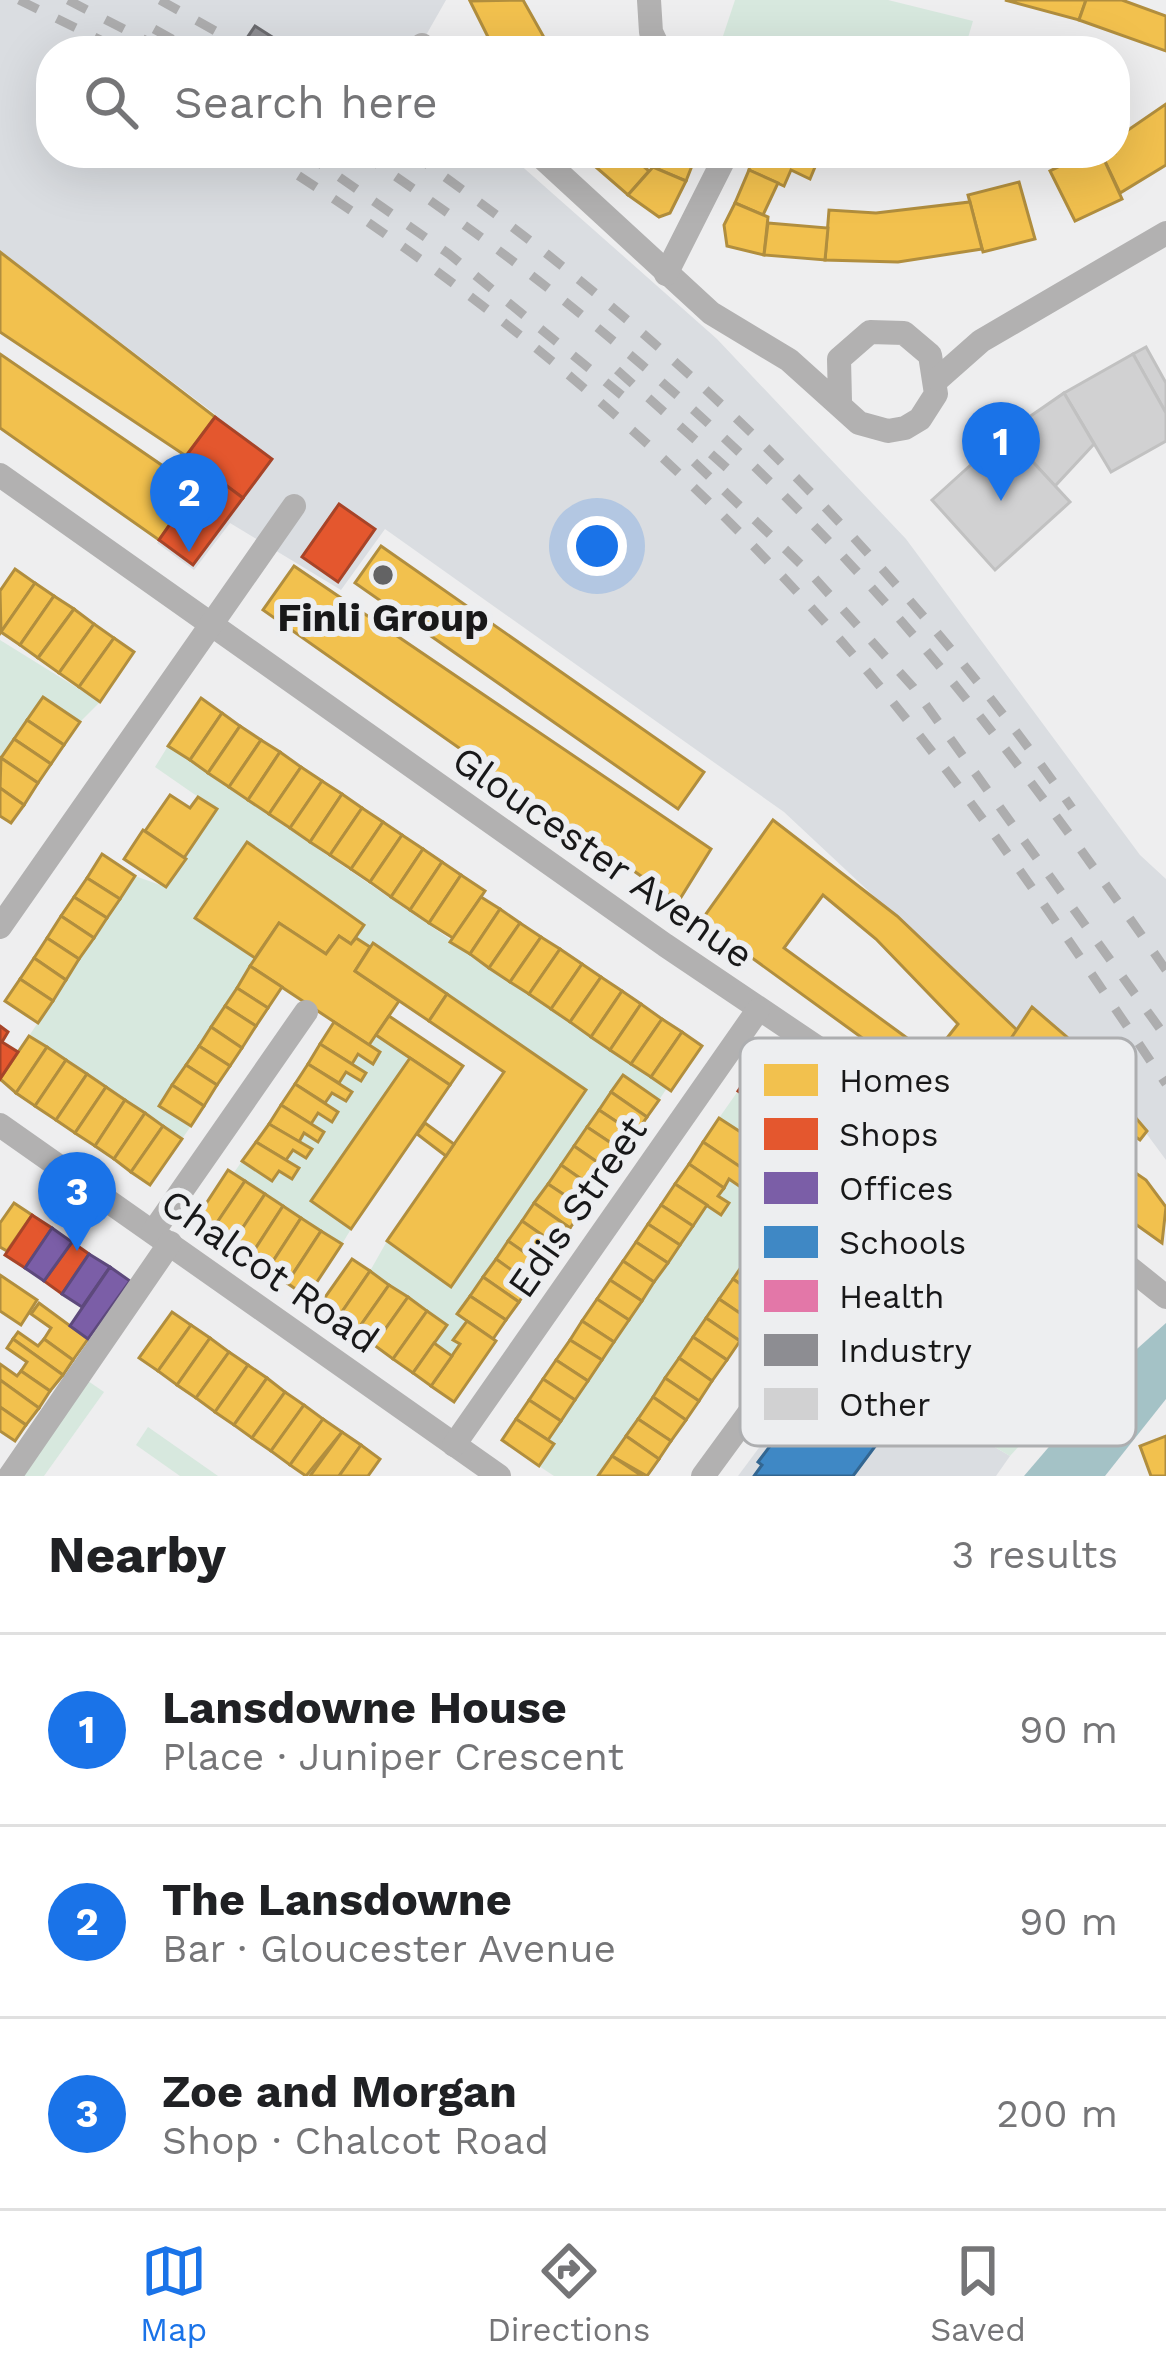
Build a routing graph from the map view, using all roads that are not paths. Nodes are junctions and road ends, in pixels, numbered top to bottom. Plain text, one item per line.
1 (649, 0) edge
2 (653, 36) edge
3 (553, 168) edge
4 (719, 168) edge
5 (1166, 233) edge
6 (666, 274) junction
7 (981, 341) junction
8 (923, 346) junction
9 (845, 350) junction
10 (789, 361) junction
11 (938, 380) junction
12 (840, 401) junction
13 (0, 475) edge
14 (294, 506) dead end
15 (210, 625) junction
16 (0, 927) edge
17 (758, 1010) junction
18 (306, 1012) dead end
19 (799, 1038) edge
20 (0, 1125) edge
21 (162, 1237) junction
22 (1136, 1272) edge
23 (1166, 1296) edge
24 (740, 1426) edge
25 (454, 1445) junction
26 (10, 1476) edge
27 (499, 1476) edge
28 (703, 1476) edge

1 - 2 street
3 - 6 street
4 - 6 street
5 - 7 street
6 - 10 street
7 - 8 street
7 - 11 street
8 - 9 street
8 - 11 street
9 - 10 street
9 - 12 street
10 - 12 street
11 - 12 street
13 - 15 street, Gloucester Avenue
14 - 15 street
15 - 16 street
15 - 17 street, Gloucester Avenue
17 - 19 street, Gloucester Avenue
17 - 25 street, Edis Street
18 - 21 street
20 - 21 street, Chalcot Road
21 - 25 street, Chalcot Road
21 - 26 street
22 - 23 street, Gloucester Avenue
24 - 28 street
25 - 27 street, Chalcot Road

